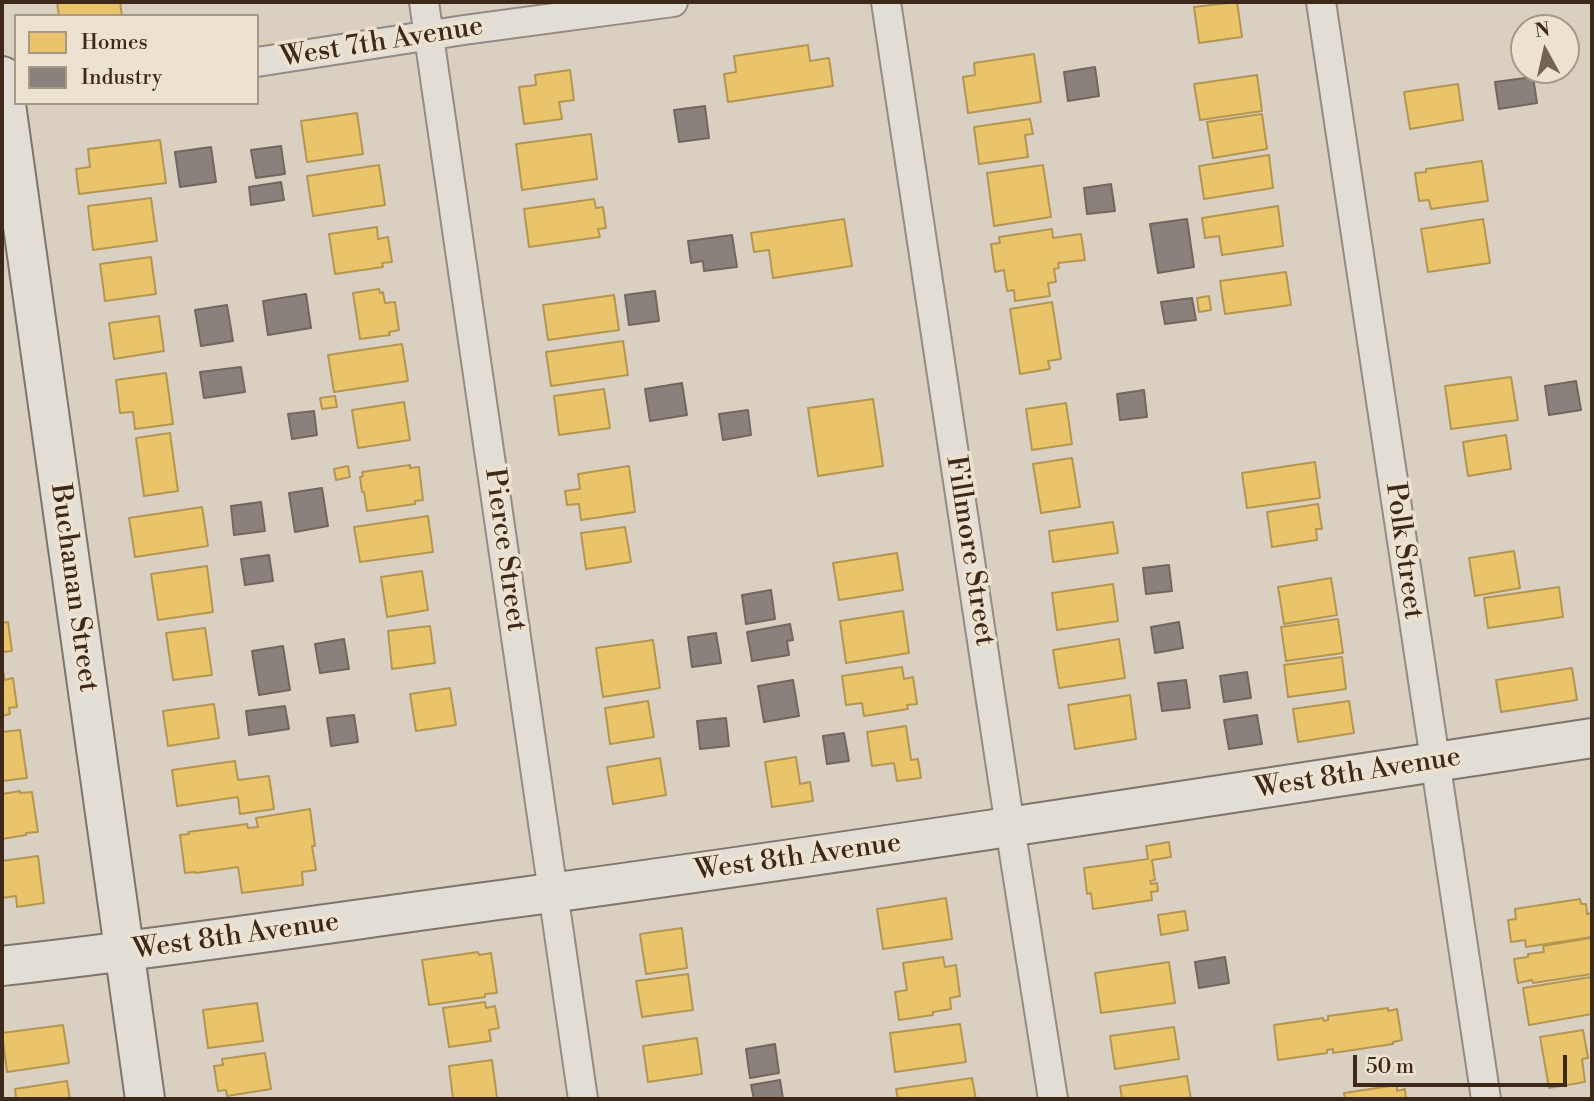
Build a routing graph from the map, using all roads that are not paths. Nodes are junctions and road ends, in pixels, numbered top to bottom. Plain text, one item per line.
1 (424, 2) edge
2 (673, 2) edge
3 (886, 2) edge
4 (1321, 2) edge
5 (429, 35) junction
6 (259, 62) edge
7 (6, 92) edge
8 (1592, 738) edge
9 (1435, 762) junction
10 (1010, 827) junction
11 (554, 893) junction
12 (124, 953) junction
13 (2, 967) edge
14 (145, 1099) edge
15 (583, 1099) edge
16 (1053, 1099) edge
17 (1486, 1099) edge

1 - 5 street, Pierce Street
2 - 5 street, West 7th Avenue
3 - 10 street, Fillmore Street
4 - 9 street, Polk Street
5 - 6 street, West 7th Avenue
5 - 11 street, Pierce Street
7 - 12 street, Buchanan Street
8 - 9 street, West 8th Avenue
9 - 10 street, West 8th Avenue
9 - 17 street, Polk Street
10 - 11 street, West 8th Avenue
10 - 16 street, Fillmore Street
11 - 12 street, West 8th Avenue
11 - 15 street, Pierce Street
12 - 13 street, West 8th Avenue
12 - 14 street, Buchanan Street

